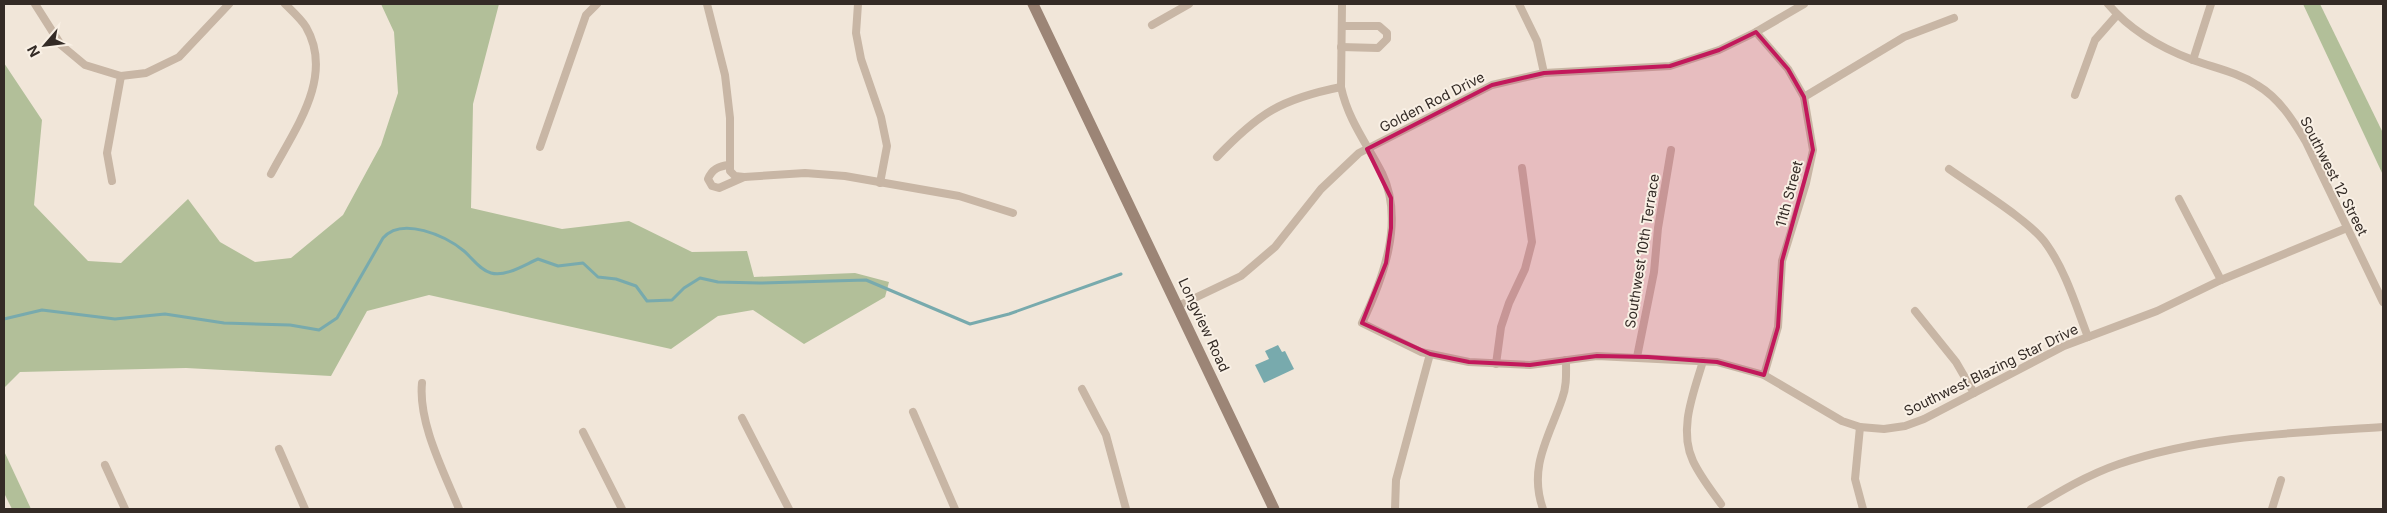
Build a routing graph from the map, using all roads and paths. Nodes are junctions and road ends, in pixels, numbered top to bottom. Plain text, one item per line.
1 (35, 4) edge
2 (228, 4) edge
3 (286, 4) edge
4 (597, 4) edge
5 (707, 4) edge
6 (858, 4) edge
7 (1033, 4) edge
8 (1190, 4) edge
9 (1342, 4) edge
10 (1519, 4) edge
11 (1804, 4) edge
12 (2108, 4) edge
13 (2211, 4) edge
14 (2117, 15) junction
15 (1954, 18) dead end
16 (1152, 25) dead end
17 (1342, 26) junction
18 (1756, 32) junction
19 (1342, 47) junction
20 (2193, 60) junction
21 (1544, 72) junction
22 (121, 76) junction
23 (1340, 87) junction
24 (2076, 95) dead end
25 (1804, 97) junction
26 (540, 147) dead end
27 (1367, 149) junction
28 (1671, 150) dead end
29 (1217, 157) dead end
30 (729, 165) junction
31 (1522, 168) dead end
32 (1949, 169) dead end
33 (271, 174) dead end
34 (744, 176) junction
35 (112, 181) dead end
36 (880, 183) junction
37 (2180, 199) dead end
38 (1013, 213) dead end
39 (2346, 228) junction
40 (2221, 280) junction
41 (2383, 302) edge
42 (1178, 306) junction
43 (1915, 311) dead end
44 (2088, 337) junction
45 (1430, 354) junction
46 (1636, 357) junction
47 (1566, 360) junction
48 (1703, 361) junction
49 (1496, 364) junction
50 (1764, 376) junction
51 (422, 383) dead end
52 (1082, 389) dead end
53 (1974, 393) junction
54 (913, 412) dead end
55 (742, 418) dead end
56 (1860, 427) junction
57 (2383, 427) edge
58 (583, 432) dead end
59 (279, 449) dead end
60 (105, 465) dead end
61 (2280, 480) dead end
62 (1721, 504) dead end
63 (125, 509) edge
64 (306, 509) edge
65 (459, 509) edge
66 (622, 509) edge
67 (789, 509) edge
68 (955, 509) edge
69 (1126, 509) edge
70 (1274, 509) edge
71 (1395, 509) edge
72 (1542, 509) edge
73 (1863, 509) edge
74 (2031, 509) edge
75 (2272, 509) edge

1 - 22 street
2 - 22 street
3 - 33 street
4 - 26 street
5 - 30 street
6 - 36 street
7 - 42 street, Longview Road
8 - 16 street
9 - 17 street
10 - 21 street
11 - 18 street, Golden Rod Drive
12 - 14 street, Southwest 12 Street
13 - 20 street
14 - 20 street, Southwest 12 Street
14 - 24 street
15 - 25 street
17 - 19 street
17 - 19 street
18 - 21 street, Golden Rod Drive
18 - 25 street, 11th Street
19 - 23 street
20 - 39 street, Southwest 12 Street
21 - 27 street, Golden Rod Drive
22 - 35 street
23 - 27 street
23 - 29 street
25 - 50 street, 11th Street
27 - 42 street, Golden Rod Drive
27 - 45 street, Southwest Blazing Star Drive
28 - 46 street, Southwest 10th Terrace
30 - 34 street
30 - 34 street
31 - 49 street
32 - 44 street
34 - 36 street
36 - 38 street
37 - 40 street
39 - 40 street, Southwest Blazing Star Drive
39 - 41 street, Southwest 12 Street
40 - 44 street, Southwest Blazing Star Drive
42 - 70 street, Longview Road
43 - 53 street
44 - 53 street, Southwest Blazing Star Drive
45 - 49 street, Southwest Blazing Star Drive
45 - 71 street
46 - 47 street, Southwest Blazing Star Drive
46 - 48 street, Southwest Blazing Star Drive
47 - 49 street, Southwest Blazing Star Drive
47 - 72 street
48 - 50 street, Southwest Blazing Star Drive
48 - 62 street
50 - 56 street, Southwest Blazing Star Drive
51 - 65 street
52 - 69 street
53 - 56 street, Southwest Blazing Star Drive
54 - 68 street
55 - 67 street
56 - 73 street
57 - 74 street
58 - 66 street
59 - 64 street
60 - 63 street
61 - 75 street

